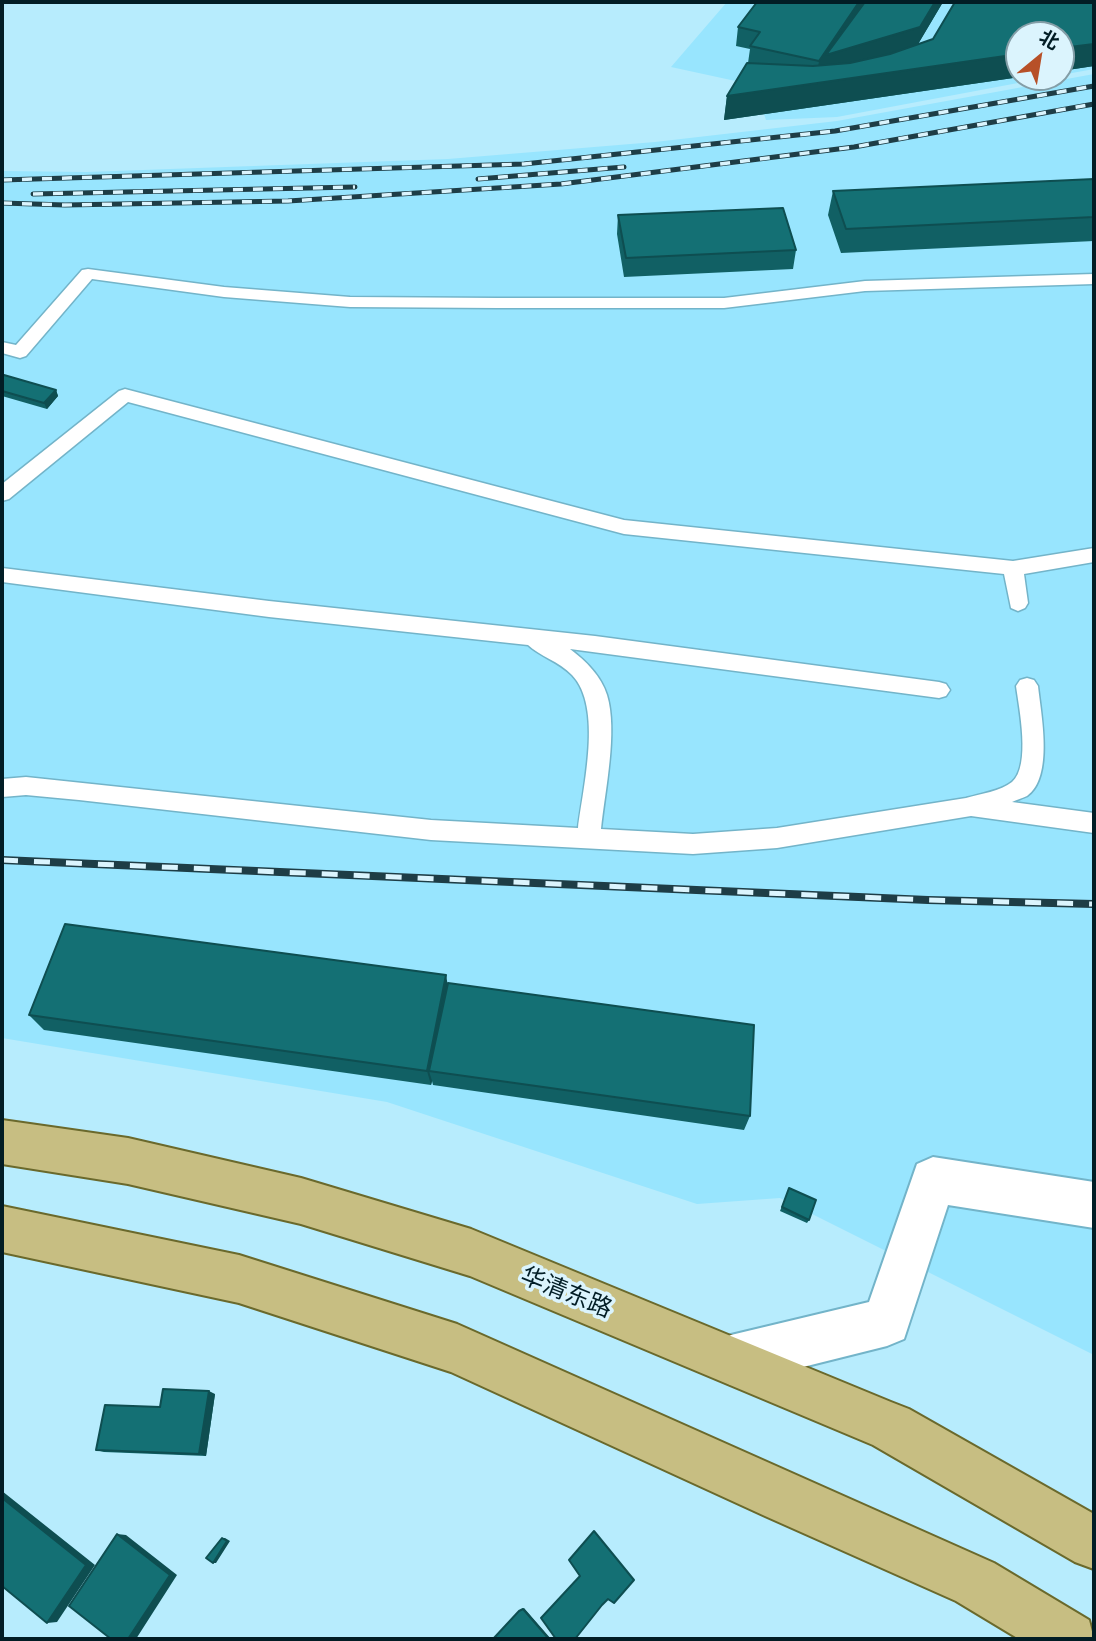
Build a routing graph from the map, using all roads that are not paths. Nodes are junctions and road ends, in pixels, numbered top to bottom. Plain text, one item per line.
1 (1094, 279) edge
2 (2, 347) edge
3 (5, 488) edge
4 (1094, 555) edge
5 (1013, 568) junction
6 (2, 575) edge
7 (1018, 603) dead end
8 (518, 635) junction
9 (1027, 686) dead end
10 (939, 690) dead end
11 (2, 788) edge
12 (966, 808) junction
13 (1094, 823) edge
14 (588, 839) junction
15 (2, 1142) edge
16 (1094, 1205) edge
17 (2, 1229) edge
18 (731, 1360) junction
19 (1094, 1543) edge
20 (1070, 1639) edge

1 - 2 lane
3 - 5 lane
4 - 5 lane
5 - 7 lane
6 - 8 lane
8 - 10 lane
8 - 14 lane
9 - 12 lane
11 - 14 lane
12 - 13 lane
12 - 14 lane
15 - 18 main road, 华清东路
16 - 18 street
17 - 20 main road
18 - 19 main road, 华清东路

